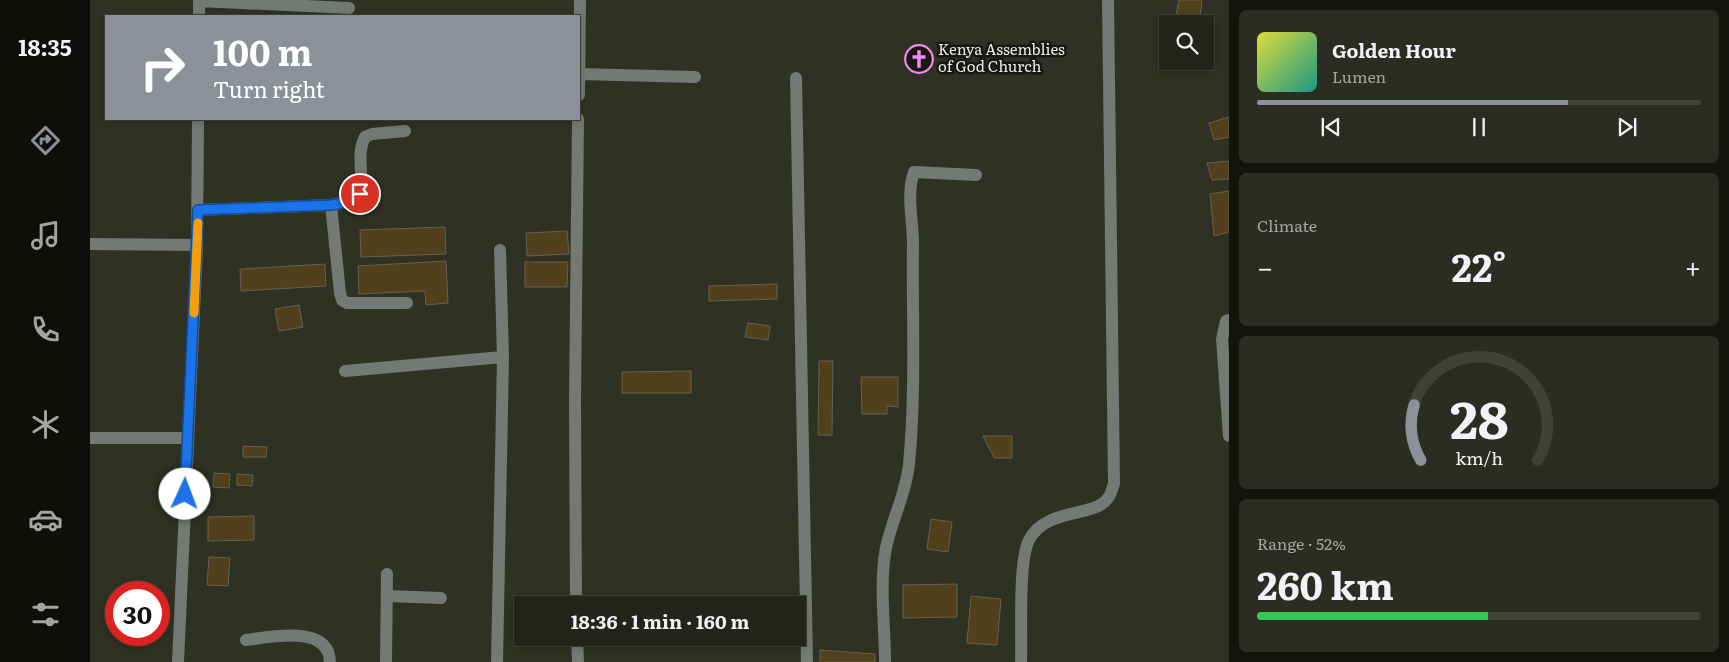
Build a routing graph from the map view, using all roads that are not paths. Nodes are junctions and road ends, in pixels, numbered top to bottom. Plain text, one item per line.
1 (199, 0) edge
2 (580, 0) edge
3 (1108, 0) edge
4 (349, 8) dead end
5 (199, 15) edge
6 (580, 15) edge
7 (580, 74) edge
8 (695, 77) dead end
9 (796, 78) dead end
10 (198, 120) edge
11 (578, 120) edge
12 (405, 131) dead end
13 (976, 175) dead end
14 (332, 205) junction
15 (198, 210) junction
16 (90, 244) edge
17 (197, 245) junction
18 (500, 250) dead end
19 (407, 303) dead end
20 (1229, 320) edge
21 (503, 357) junction
22 (345, 372) dead end
23 (1229, 436) edge
24 (90, 438) edge
25 (187, 438) junction
26 (387, 574) dead end
27 (387, 596) junction
28 (576, 596) edge
29 (441, 598) dead end
30 (246, 640) dead end
31 (577, 646) edge
32 (178, 662) edge
33 (330, 662) edge
34 (386, 662) edge
35 (497, 662) edge
36 (578, 662) edge
37 (807, 662) edge
38 (885, 662) edge
39 (1021, 662) edge

1 - 4 street
1 - 5 street
2 - 6 street
3 - 39 street
7 - 8 street
9 - 37 street
10 - 15 street
11 - 28 street
12 - 14 street
13 - 38 street
14 - 15 street
14 - 19 street
15 - 17 street
16 - 17 street
17 - 25 street
18 - 21 street
20 - 23 street
21 - 22 street
21 - 35 street
24 - 25 street
25 - 32 street
26 - 27 street
27 - 29 street
27 - 34 street
30 - 33 street
31 - 36 street

